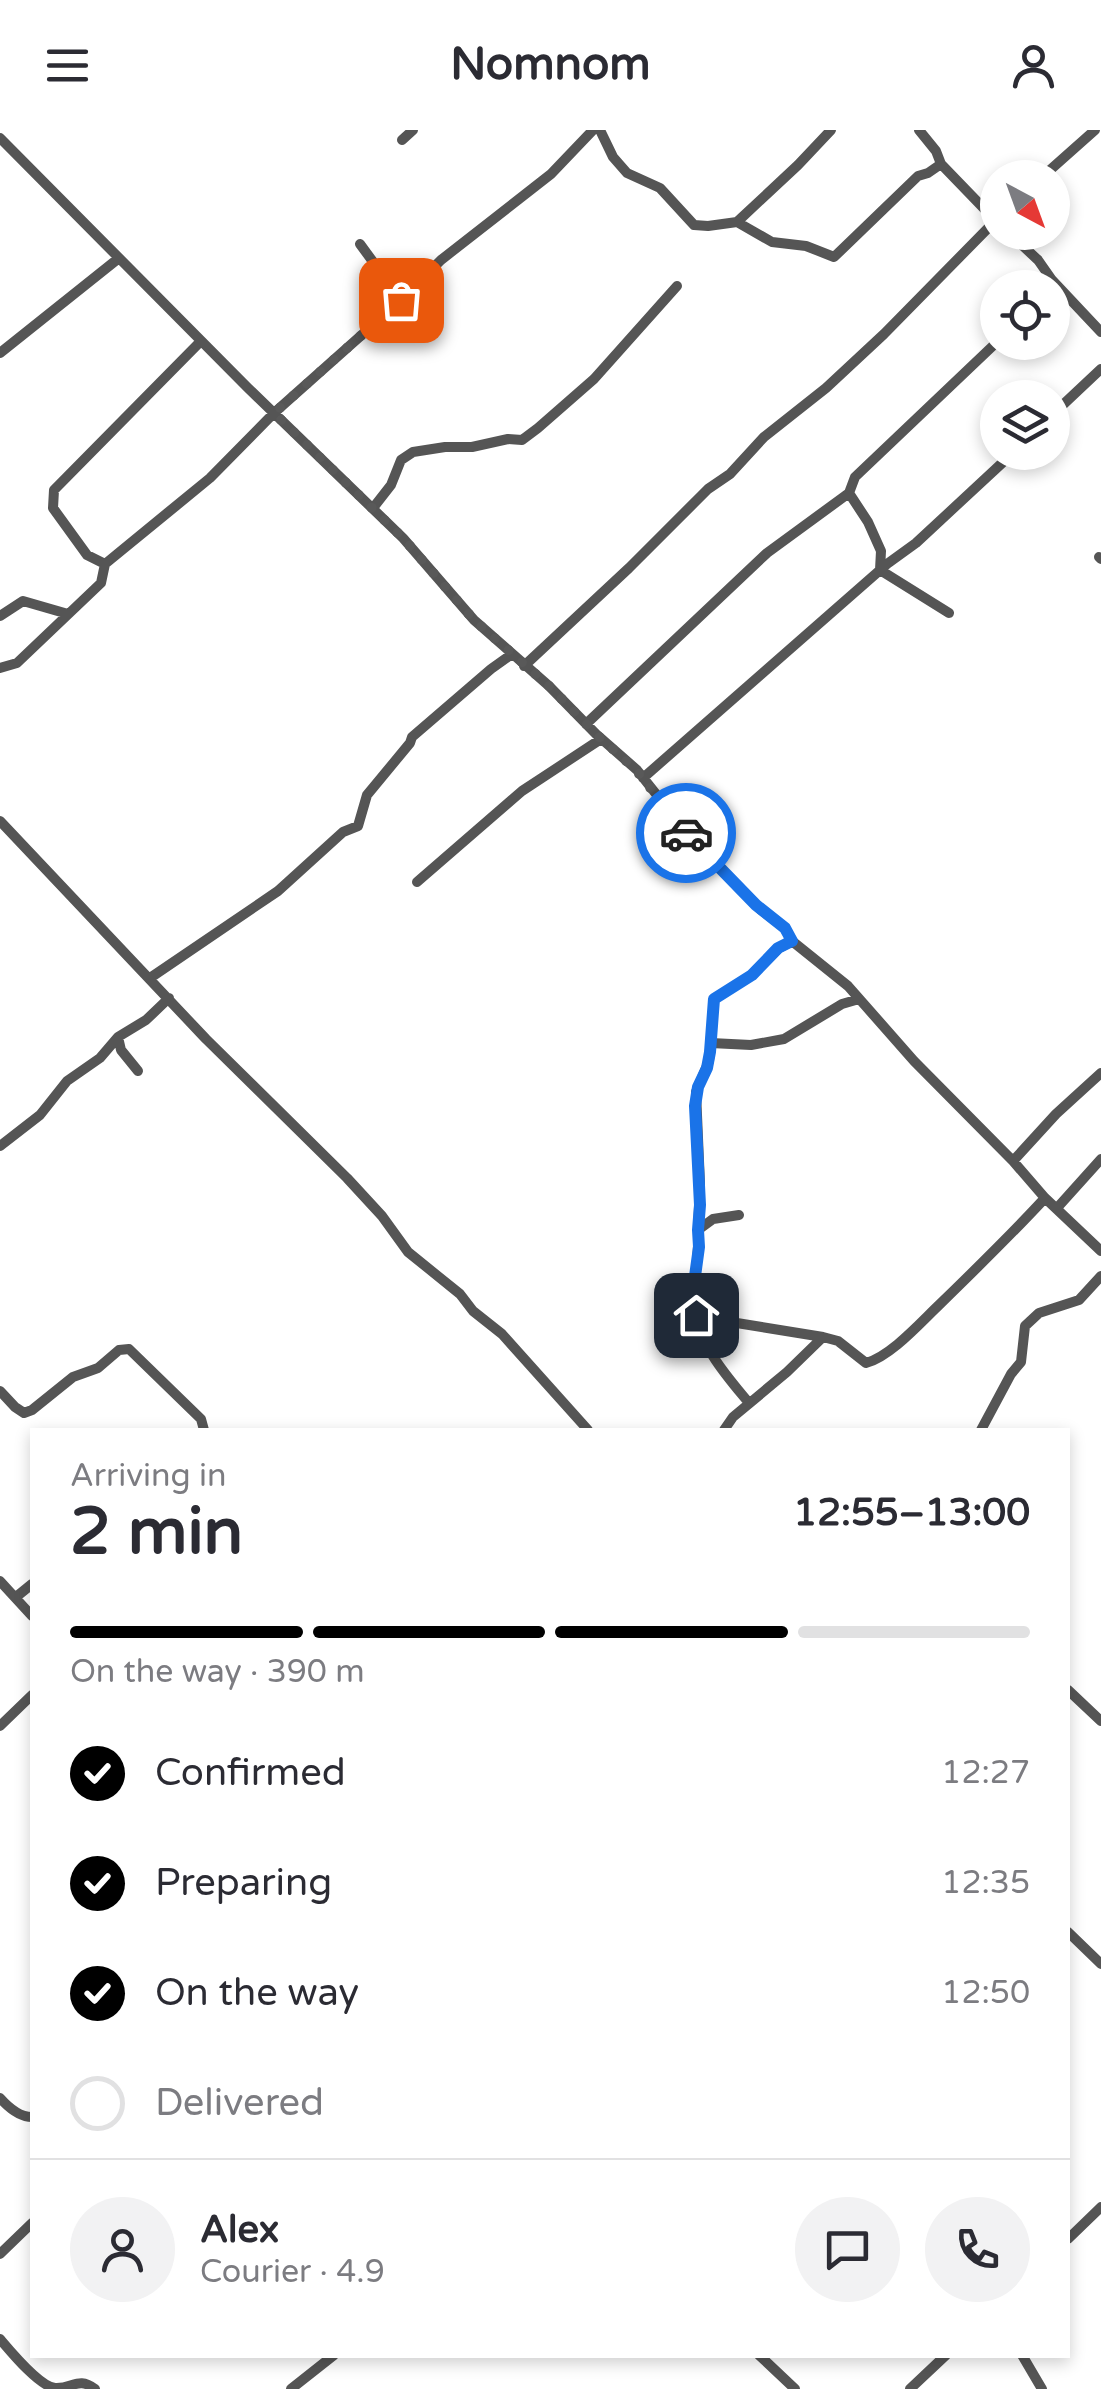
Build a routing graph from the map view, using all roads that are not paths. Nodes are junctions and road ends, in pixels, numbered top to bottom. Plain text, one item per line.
1 (413, 130) edge
2 (597, 130) edge
3 (831, 130) edge
4 (919, 130) edge
5 (1094, 130) edge
6 (0, 138) edge
7 (402, 140) dead end
8 (1062, 160) edge
9 (941, 164) junction
10 (980, 203) edge
11 (737, 222) junction
12 (980, 237) edge
13 (360, 244) dead end
14 (1027, 250) edge
15 (119, 258) junction
16 (1044, 270) edge
17 (677, 286) dead end
18 (401, 300) junction
19 (1070, 302) edge
20 (1101, 332) edge
21 (201, 341) junction
22 (0, 353) edge
23 (980, 359) edge
24 (1101, 369) edge
25 (1070, 398) edge
26 (274, 413) junction
27 (995, 470) edge
28 (849, 493) junction
29 (372, 508) junction
30 (105, 564) junction
31 (880, 570) junction
32 (68, 614) junction
33 (949, 614) dead end
34 (0, 616) edge
35 (512, 654) junction
36 (524, 666) junction
37 (0, 668) edge
38 (586, 724) junction
39 (601, 738) junction
40 (643, 778) junction
41 (0, 821) edge
42 (417, 882) dead end
43 (792, 941) junction
44 (150, 978) junction
45 (168, 998) junction
46 (859, 999) junction
47 (118, 1037) junction
48 (712, 1043) junction
49 (138, 1070) dead end
50 (1101, 1073) edge
51 (0, 1146) edge
52 (1101, 1159) edge
53 (1013, 1160) junction
54 (1045, 1198) junction
55 (1057, 1208) junction
56 (739, 1215) dead end
57 (698, 1230) junction
58 (1101, 1251) edge
59 (1101, 1276) edge
60 (696, 1311) junction
61 (822, 1337) junction
62 (0, 1391) edge
63 (749, 1402) junction
64 (203, 1428) edge
65 (586, 1428) edge
66 (726, 1428) edge
67 (983, 1428) edge
68 (0, 1581) edge
69 (30, 1586) edge
70 (16, 1597) junction
71 (30, 1614) edge
72 (1070, 1692) edge
73 (30, 1697) edge
74 (1101, 1721) edge
75 (0, 1726) edge
76 (1070, 1934) edge
77 (1101, 1964) edge
78 (0, 2100) edge
79 (30, 2116) edge
80 (1101, 2207) edge
81 (30, 2224) edge
82 (1070, 2237) edge
83 (0, 2254) edge
84 (0, 2338) edge
85 (330, 2358) edge
86 (762, 2358) edge
87 (943, 2358) edge
88 (1024, 2358) edge
89 (94, 2389) edge
90 (291, 2389) edge
91 (795, 2389) edge
92 (910, 2389) edge
93 (1042, 2389) edge

1 - 7 street
2 - 11 street
2 - 18 street
3 - 11 street
4 - 9 street
5 - 8 street
6 - 15 street
9 - 10 street
9 - 11 street
12 - 36 street
13 - 18 street
14 - 16 street
15 - 21 street
15 - 22 street
17 - 29 street
18 - 26 street
19 - 20 street
21 - 26 street
21 - 30 street
23 - 28 street
24 - 25 street
26 - 29 street
26 - 30 street
27 - 31 street
28 - 31 street
28 - 38 street
29 - 35 street
30 - 32 street
31 - 33 street
31 - 40 street
32 - 34 street
32 - 37 street
35 - 36 street
35 - 44 street
36 - 38 street
38 - 39 street
39 - 40 street
39 - 42 street
40 - 43 street
41 - 44 street
43 - 46 street
43 - 48 street
44 - 45 street
45 - 47 street
45 - 65 street
46 - 48 street
46 - 53 street
47 - 49 street
47 - 51 street
48 - 57 street
50 - 53 street
52 - 55 street
53 - 54 street
54 - 55 street
54 - 61 street
55 - 58 street
56 - 57 street
57 - 60 street
59 - 67 street
60 - 61 street
60 - 63 street
61 - 63 street
62 - 64 street
63 - 66 street
68 - 70 street
69 - 70 street
70 - 71 street
72 - 74 street
73 - 75 street
76 - 77 street
78 - 79 street
80 - 82 street
81 - 83 street
84 - 89 street
85 - 90 street
86 - 91 street
87 - 92 street
88 - 93 street

